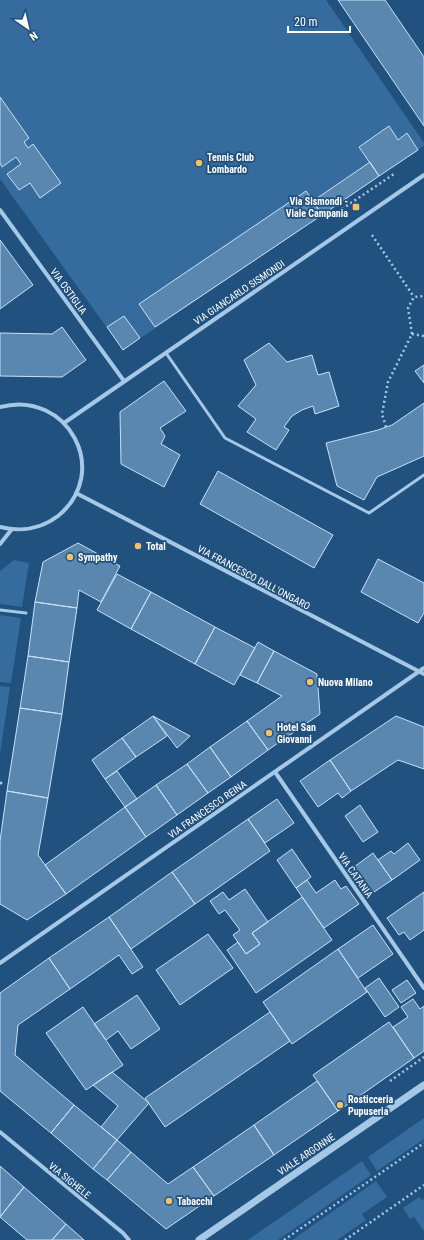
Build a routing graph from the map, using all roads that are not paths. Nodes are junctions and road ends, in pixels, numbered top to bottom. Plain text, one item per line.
1 (424, 175) edge
2 (0, 210) edge
3 (166, 353) junction
4 (124, 381) junction
5 (0, 407) edge
6 (64, 423) junction
7 (424, 475) edge
8 (76, 493) junction
9 (0, 527) edge
10 (12, 530) junction
11 (0, 544) edge
12 (0, 610) edge
13 (26, 613) dead end
14 (424, 668) edge
15 (419, 672) junction
16 (424, 674) edge
17 (275, 772) junction
18 (0, 963) edge
19 (424, 988) edge
20 (424, 1085) edge
21 (0, 1132) edge
22 (129, 1240) edge
23 (199, 1240) edge

1 - 3 street, VIA GIANCARLO SISMONDI
2 - 4 street, VIA OSTIGLIA
3 - 4 street, VIA GIANCARLO SISMONDI
3 - 7 lane
4 - 6 street, VIA GIANCARLO SISMONDI
5 - 6 street
6 - 8 street
8 - 10 street
8 - 15 street, VIA FRANCESCO DALL'ONGARO
9 - 10 street
10 - 11 street
12 - 13 lane
14 - 15 street, VIA FRANCESCO REINA
15 - 16 street, VIA FRANCESCO DALL'ONGARO
15 - 17 street, VIA FRANCESCO REINA
17 - 18 street, VIA FRANCESCO REINA
17 - 19 street, VIA CATANIA
20 - 23 street, VIALE ARGONNE
21 - 22 street, VIA SIGHELE

